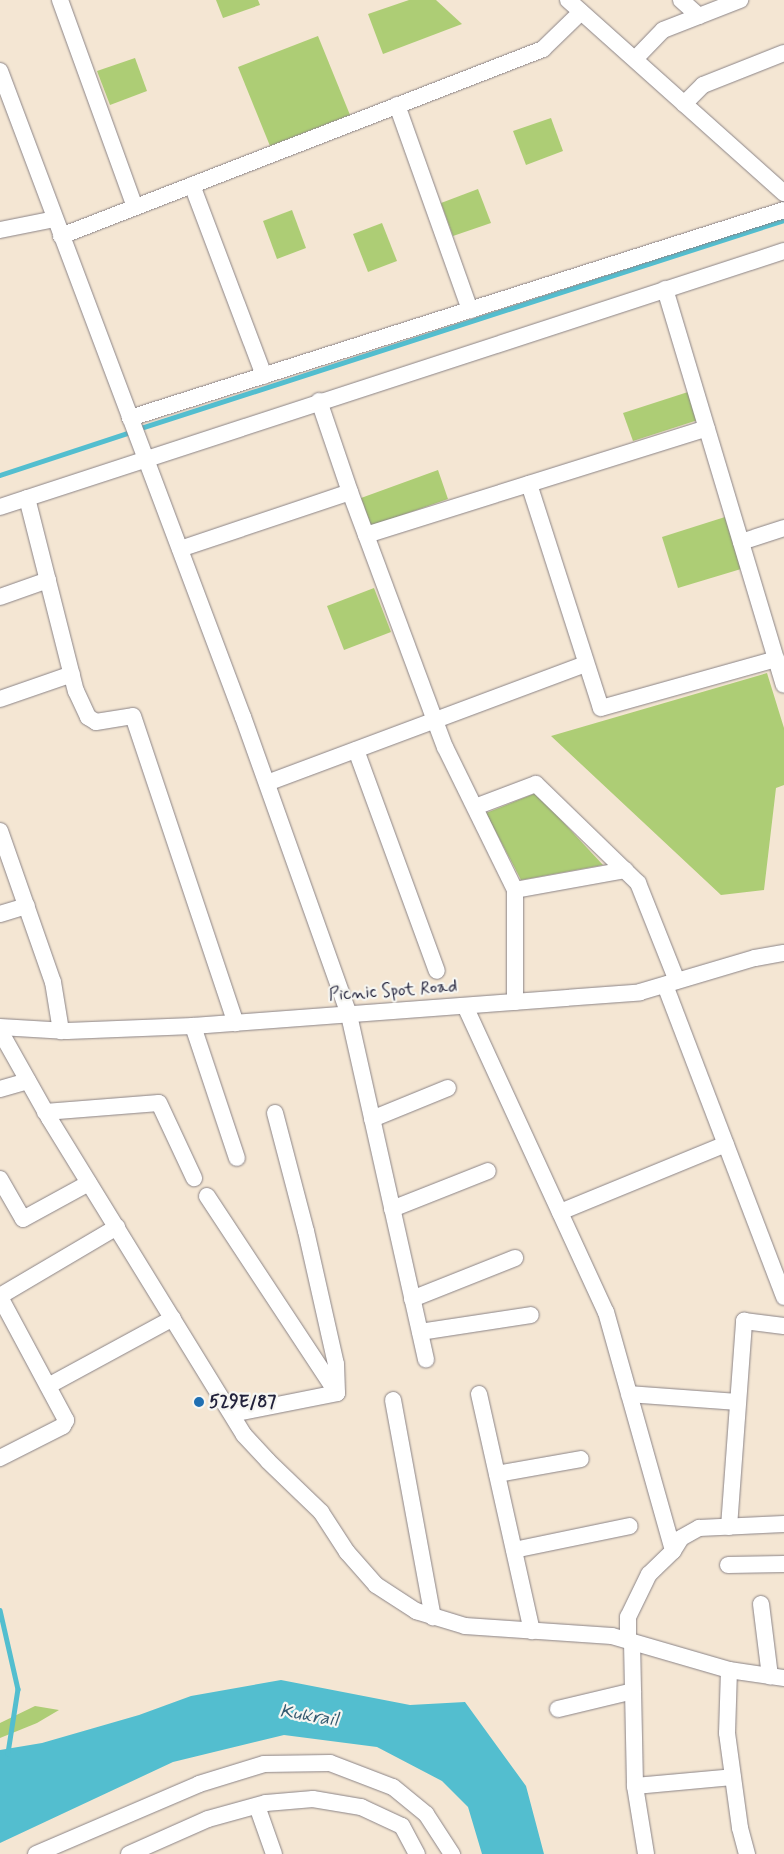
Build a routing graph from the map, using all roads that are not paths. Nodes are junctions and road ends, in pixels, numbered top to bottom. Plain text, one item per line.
1 (60, 0) edge
2 (568, 0) edge
3 (682, 0) edge
4 (740, 0) edge
5 (581, 12) junction
6 (699, 16) junction
7 (784, 53) edge
8 (635, 59) junction
9 (0, 71) edge
10 (6, 104) edge
11 (684, 104) junction
12 (397, 105) junction
13 (192, 185) junction
14 (784, 193) edge
15 (135, 207) junction
16 (784, 210) edge
17 (55, 219) junction
18 (0, 230) edge
19 (61, 236) junction
20 (784, 251) edge
21 (665, 289) junction
22 (470, 310) junction
23 (264, 376) junction
24 (320, 401) junction
25 (134, 427) junction
26 (707, 428) junction
27 (145, 458) junction
28 (529, 484) junction
29 (350, 492) junction
30 (27, 498) junction
31 (0, 507) edge
32 (784, 528) edge
33 (366, 535) junction
34 (741, 542) junction
35 (180, 550) junction
36 (48, 580) junction
37 (0, 597) edge
38 (776, 659) junction
39 (586, 664) junction
40 (72, 674) junction
41 (784, 685) edge
42 (0, 699) edge
43 (435, 720) junction
44 (356, 750) junction
45 (267, 783) junction
46 (475, 807) junction
47 (0, 834) edge
48 (625, 870) junction
49 (515, 890) junction
50 (27, 906) junction
51 (0, 914) edge
52 (784, 953) edge
53 (437, 971) dead end
54 (671, 983) junction
55 (515, 1002) junction
56 (465, 1006) junction
57 (349, 1015) junction
58 (236, 1023) junction
59 (193, 1026) junction
60 (0, 1027) edge
61 (0, 1031) edge
62 (61, 1031) junction
63 (28, 1081) junction
64 (448, 1088) dead end
65 (0, 1089) edge
66 (46, 1112) junction
67 (274, 1113) dead end
68 (372, 1119) junction
69 (726, 1144) junction
70 (237, 1158) dead end
71 (488, 1171) dead end
72 (194, 1178) dead end
73 (0, 1179) edge
74 (89, 1183) junction
75 (208, 1196) dead end
76 (392, 1208) junction
77 (560, 1212) junction
78 (116, 1227) junction
79 (515, 1258) dead end
80 (0, 1297) edge
81 (784, 1297) edge
82 (412, 1299) junction
83 (531, 1315) dead end
84 (173, 1318) junction
85 (784, 1326) edge
86 (420, 1332) junction
87 (426, 1360) dead end
88 (48, 1386) junction
89 (337, 1393) junction
90 (479, 1394) dead end
91 (629, 1394) junction
92 (393, 1400) dead end
93 (737, 1402) junction
94 (232, 1414) junction
95 (0, 1458) edge
96 (581, 1459) dead end
97 (497, 1474) junction
98 (784, 1524) edge
99 (630, 1526) dead end
100 (729, 1527) junction
101 (514, 1550) junction
102 (674, 1551) junction
103 (784, 1564) edge
104 (728, 1565) dead end
105 (762, 1604) dead end
106 (433, 1616) junction
107 (532, 1631) junction
108 (630, 1641) junction
109 (730, 1670) junction
110 (777, 1677) edge
111 (633, 1691) junction
112 (558, 1709) dead end
113 (733, 1778) junction
114 (635, 1786) junction
115 (257, 1806) junction
116 (38, 1854) edge
117 (129, 1854) edge
118 (274, 1854) edge
119 (417, 1854) edge
120 (452, 1854) edge
121 (646, 1854) edge
122 (747, 1854) edge

1 - 15 street
2 - 5 street
3 - 6 street
4 - 6 street
5 - 8 street
5 - 12 street
6 - 8 street
7 - 11 street
8 - 11 street
9 - 10 street
10 - 17 street
11 - 14 street
12 - 13 street
12 - 22 street
13 - 15 street
13 - 23 street
15 - 19 street
16 - 22 street
17 - 18 street
17 - 19 street
19 - 25 street
20 - 21 street
21 - 24 street
21 - 26 street
22 - 23 street
23 - 25 street
24 - 27 street
24 - 29 street
25 - 27 street
26 - 28 street
26 - 34 street
27 - 30 street
27 - 35 street
28 - 33 street
28 - 39 street
29 - 33 street
29 - 35 street
30 - 31 street
30 - 36 street
32 - 34 street
33 - 43 street
34 - 38 street
35 - 45 street
36 - 37 street
36 - 40 street
38 - 39 street
38 - 41 street
39 - 43 street
40 - 42 street
40 - 58 street
43 - 44 street
43 - 46 street
44 - 45 street
44 - 53 street
45 - 57 street
46 - 48 street
46 - 49 street
47 - 50 street
48 - 49 street
48 - 54 street
49 - 55 street
50 - 51 street
50 - 62 street
52 - 54 street, Picnic Spot Road
54 - 55 street, Picnic Spot Road
54 - 69 street
55 - 56 street, Picnic Spot Road
56 - 57 street, Picnic Spot Road
56 - 77 street
57 - 58 street, Picnic Spot Road
57 - 68 street
58 - 59 street, Picnic Spot Road
59 - 62 street, Picnic Spot Road
59 - 70 street
60 - 62 street, Picnic Spot Road
61 - 63 street
63 - 65 street
63 - 66 street
64 - 68 street
66 - 72 street
66 - 74 street
67 - 89 street
68 - 76 street
69 - 77 street
69 - 81 street
71 - 76 street
73 - 74 street
74 - 78 street
75 - 89 street
76 - 82 street
77 - 91 street
78 - 80 street
78 - 84 street
79 - 82 street
80 - 88 street
82 - 86 street
83 - 86 street
84 - 88 street
84 - 94 street
85 - 93 street
86 - 87 street
88 - 95 street
89 - 94 street
90 - 97 street
91 - 93 street
91 - 102 street
92 - 106 street
93 - 100 street
94 - 106 street
96 - 97 street
97 - 101 street
98 - 100 street
99 - 101 street
100 - 102 street
101 - 107 street
102 - 108 street
103 - 104 street
105 - 110 street
106 - 107 street
107 - 108 street
108 - 109 street
108 - 111 street
109 - 110 street
109 - 113 street
111 - 112 street
111 - 114 street
113 - 114 street
113 - 122 street
114 - 121 street
115 - 117 street
115 - 118 street
115 - 119 street
116 - 120 street

